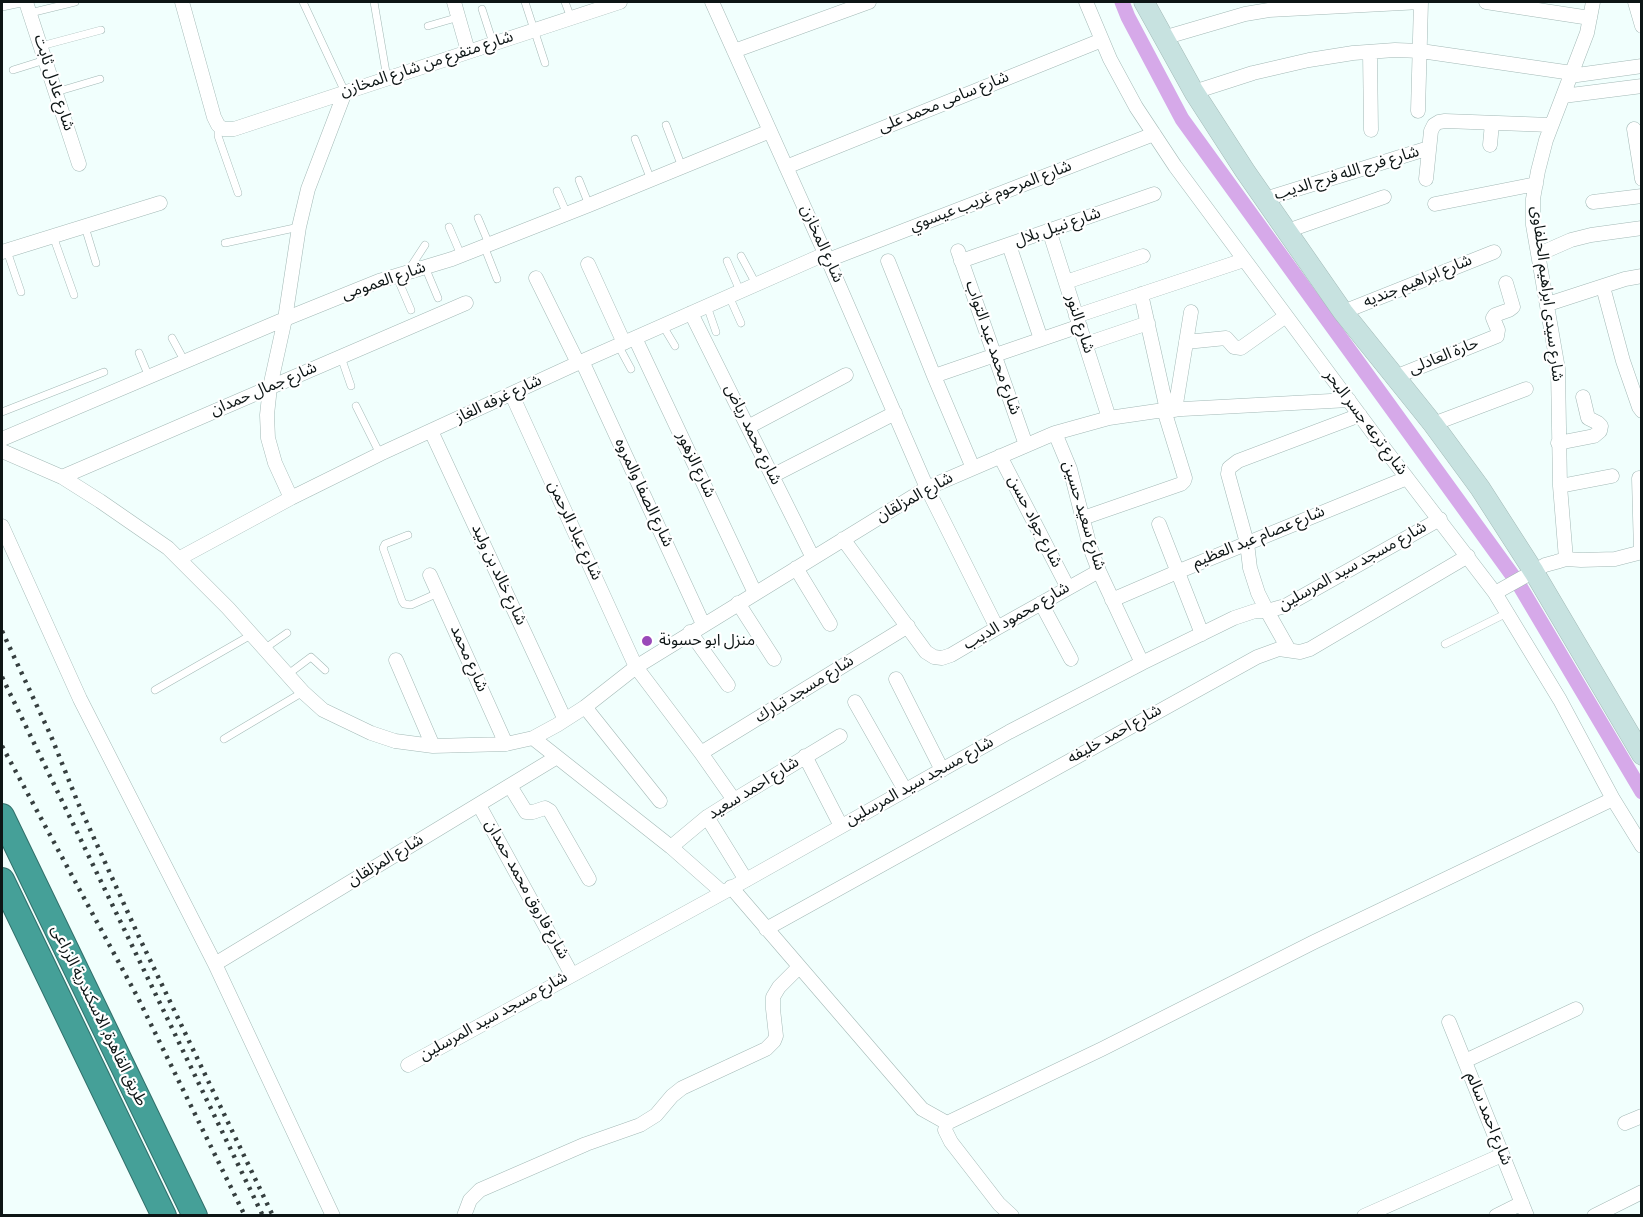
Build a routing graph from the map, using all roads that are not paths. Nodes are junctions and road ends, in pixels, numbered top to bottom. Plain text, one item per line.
1 (75, 2) edge
2 (182, 2) edge
3 (303, 2) edge
4 (374, 2) edge
5 (454, 2) edge
6 (525, 2) edge
7 (565, 2) edge
8 (620, 2) edge
9 (712, 2) edge
10 (869, 2) edge
11 (1086, 2) edge
12 (1144, 2) edge
13 (1421, 2) edge
14 (1488, 2) edge
15 (1593, 2) edge
16 (27, 5) edge
17 (1534, 5) edge
18 (2, 7) edge
19 (1638, 7) edge
20 (482, 9) dead end
21 (459, 17) junction
22 (570, 18) junction
23 (1590, 18) junction
24 (428, 26) dead end
25 (1641, 26) edge
26 (101, 30) dead end
27 (534, 30) junction
28 (1163, 38) junction
29 (1102, 40) junction
30 (493, 43) junction
31 (468, 51) junction
32 (734, 51) junction
33 (1421, 51) junction
34 (1370, 52) junction
35 (43, 53) junction
36 (545, 63) dead end
37 (1641, 66) edge
38 (13, 70) dead end
39 (1571, 74) junction
40 (387, 78) junction
41 (100, 79) dead end
42 (1641, 86) edge
43 (56, 92) junction
44 (345, 92) junction
45 (1194, 92) junction
46 (1563, 96) junction
47 (1418, 111) dead end
48 (1492, 123) junction
49 (666, 125) dead end
50 (1551, 125) junction
51 (229, 129) junction
52 (1634, 129) dead end
53 (1371, 130) dead end
54 (770, 131) junction
55 (1154, 134) junction
56 (635, 139) dead end
57 (1490, 145) dead end
58 (1429, 148) junction
59 (79, 164) dead end
60 (682, 167) junction
61 (786, 167) junction
62 (1426, 178) dead end
63 (1641, 179) edge
64 (579, 180) dead end
65 (651, 180) junction
66 (1536, 184) junction
67 (557, 191) dead end
68 (238, 193) dead end
69 (1154, 194) dead end
70 (1641, 196) edge
71 (1384, 197) dead end
72 (1265, 200) junction
73 (1593, 202) dead end
74 (160, 203) dead end
75 (1435, 204) dead end
76 (589, 205) junction
77 (567, 214) junction
78 (478, 218) dead end
79 (84, 226) junction
80 (299, 227) junction
81 (449, 227) dead end
82 (1641, 228) edge
83 (1049, 230) junction
84 (1287, 231) junction
85 (53, 236) junction
86 (225, 243) dead end
87 (424, 245) dead end
88 (486, 245) junction
89 (1009, 245) junction
90 (4, 252) edge
91 (1494, 252) dead end
92 (1539, 254) junction
93 (461, 255) junction
94 (741, 256) dead end
95 (960, 256) joint
96 (1143, 256) dead end
97 (827, 257) junction
98 (1244, 260) junction
99 (727, 261) dead end
100 (888, 261) dead end
101 (96, 263) dead end
102 (588, 264) dead end
103 (425, 267) junction
104 (402, 273) junction
105 (1641, 276) edge
106 (537, 278) dead end
107 (497, 279) dead end
108 (1066, 282) junction
109 (1506, 283) dead end
110 (756, 284) junction
111 (1603, 287) junction
112 (21, 292) dead end
113 (735, 294) junction
114 (1142, 294) junction
115 (74, 295) dead end
116 (438, 298) dead end
117 (466, 303) dead end
118 (1548, 304) junction
119 (707, 306) junction
120 (411, 310) dead end
121 (1191, 312) dead end
122 (1343, 312) junction
123 (691, 313) junction
124 (1286, 316) junction
125 (285, 319) junction
126 (1078, 321) junction
127 (741, 323) dead end
128 (1148, 323) junction
129 (663, 326) junction
130 (716, 332) dead end
131 (172, 338) dead end
132 (1041, 339) junction
133 (626, 342) junction
134 (1186, 342) junction
135 (1086, 344) junction
136 (675, 346) dead end
137 (139, 353) dead end
138 (994, 355) junction
139 (341, 357) junction
140 (184, 362) junction
141 (580, 362) junction
142 (631, 369) dead end
143 (104, 372) dead end
144 (846, 375) dead end
145 (934, 376) junction
146 (150, 377) junction
147 (1395, 377) junction
148 (351, 386) dead end
149 (270, 387) junction
150 (1526, 389) dead end
151 (512, 394) junction
152 (1583, 398) dead end
153 (1349, 400) junction
154 (356, 406) dead end
155 (1169, 410) junction
156 (1641, 411) edge
157 (2, 412) edge
158 (895, 413) junction
159 (1360, 415) junction
160 (1109, 418) junction
161 (1433, 424) junction
162 (748, 427) junction
163 (431, 431) junction
164 (1055, 433) junction
165 (2, 439) edge
166 (1558, 443) junction
167 (1026, 445) junction
168 (2, 451) edge
169 (380, 454) junction
170 (1000, 456) junction
171 (973, 468) junction
172 (772, 476) junction
173 (1612, 476) dead end
174 (62, 477) junction
175 (1407, 478) junction
176 (1639, 478) dead end
177 (1560, 486) junction
178 (927, 488) junction
179 (291, 498) junction
180 (1083, 518) junction
181 (1440, 519) junction
182 (1159, 524) dead end
183 (2, 525) edge
184 (408, 535) dead end
185 (843, 539) junction
186 (1247, 543) junction
187 (1641, 552) edge
188 (1468, 556) junction
189 (180, 558) junction
190 (813, 558) junction
191 (1566, 559) junction
192 (796, 568) junction
193 (1100, 571) junction
194 (1176, 572) junction
195 (430, 574) dead end
196 (1530, 574) junction
197 (1068, 588) junction
198 (1499, 591) junction
199 (755, 592) junction
200 (439, 593) junction
201 (1112, 600) junction
202 (738, 603) junction
203 (1041, 603) junction
204 (1267, 612) junction
205 (1507, 613) junction
206 (703, 624) junction
207 (830, 624) dead end
208 (908, 626) junction
209 (997, 628) junction
210 (690, 632) junction
211 (287, 633) dead end
212 (1202, 634) junction
213 (251, 635) junction
214 (1445, 644) dead end
215 (264, 649) junction
216 (1289, 650) junction
217 (774, 659) dead end
218 (1071, 659) dead end
219 (396, 660) dead end
220 (1142, 663) junction
221 (636, 667) junction
222 (325, 670) dead end
223 (287, 675) junction
224 (896, 679) dead end
225 (728, 685) dead end
226 (155, 690) dead end
227 (303, 692) junction
228 (855, 702) dead end
229 (585, 707) junction
230 (565, 720) junction
231 (840, 736) dead end
232 (533, 738) junction
233 (224, 739) dead end
234 (506, 744) junction
235 (433, 746) junction
236 (701, 753) junction
237 (1641, 755) edge
238 (805, 756) junction
239 (557, 757) junction
240 (942, 770) junction
241 (510, 786) junction
242 (905, 790) junction
243 (1613, 799) junction
244 (734, 800) junction
245 (660, 801) dead end
246 (479, 804) junction
247 (2, 816) edge
248 (708, 817) junction
249 (841, 826) junction
250 (1641, 846) edge
251 (671, 847) junction
252 (589, 879) dead end
253 (2, 880) edge
254 (746, 880) junction
255 (727, 890) junction
256 (766, 929) junction
257 (215, 964) junction
258 (799, 967) junction
259 (572, 975) junction
260 (1576, 1009) dead end
261 (1449, 1022) dead end
262 (1465, 1061) junction
263 (408, 1065) dead end
264 (1641, 1116) edge
265 (947, 1123) junction
266 (1625, 1123) dead end
267 (1502, 1155) junction
268 (1641, 1192) edge
269 (1524, 1209) edge
270 (164, 1215) edge
271 (195, 1215) edge
272 (333, 1215) edge
273 (464, 1215) edge
274 (1012, 1215) edge
275 (1364, 1215) edge
276 (1496, 1215) edge
277 (1594, 1215) edge

1 - 16 lane
2 - 51 street
3 - 44 lane
4 - 40 lane
5 - 21 street
6 - 27 lane
7 - 22 lane
8 - 22 street, شارع متفرع من شارع المخازن
9 - 32 street, شارع المخازن
10 - 32 street
11 - 29 street, شارع ترعه جسر البحر
12 - 28 street
13 - 28 street
13 - 33 street
14 - 17 street
15 - 23 street, شارع سيدى ابراهيم الحلفاوى
16 - 18 lane
16 - 35 street, شارع عادل ثابت
17 - 23 street
19 - 25 street
20 - 30 lane
21 - 24 lane
21 - 31 street
22 - 27 street, شارع متفرع من شارع المخازن
23 - 39 street, شارع سيدى ابراهيم الحلفاوى
26 - 35 lane
27 - 30 street, شارع متفرع من شارع المخازن
27 - 36 lane
28 - 45 street
29 - 55 street, شارع ترعه جسر البحر
29 - 61 street, شارع سامى محمد على
30 - 31 street, شارع متفرع من شارع المخازن
31 - 40 street, شارع متفرع من شارع المخازن
32 - 54 street, شارع المخازن
33 - 34 street
33 - 39 street
33 - 47 street
34 - 45 street
34 - 53 street
35 - 38 lane
35 - 43 street, شارع عادل ثابت
37 - 39 street
39 - 46 street, شارع سيدى ابراهيم الحلفاوى
40 - 44 street, شارع متفرع من شارع المخازن
41 - 43 lane
42 - 46 street
43 - 59 street, شارع عادل ثابت
44 - 51 street, شارع متفرع من شارع المخازن
44 - 80 street
45 - 72 street
46 - 50 street, شارع سيدى ابراهيم الحلفاوى
48 - 50 street
48 - 57 street
48 - 58 street
49 - 60 lane
50 - 66 street, شارع سيدى ابراهيم الحلفاوى
51 - 68 lane
52 - 63 street
54 - 60 street, شارع العمومى
54 - 61 street, شارع المخازن
55 - 97 street, شارع المرحوم غريب عيسوي
55 - 98 street, شارع ترعه جسر البحر
56 - 65 lane
58 - 62 street
58 - 72 street, شارع فرج الله فرج الديب
60 - 65 street, شارع العمومى
61 - 97 street, شارع المخازن
64 - 76 lane
65 - 76 street, شارع العمومى
66 - 75 street
66 - 92 street, شارع سيدى ابراهيم الحلفاوى
67 - 77 lane
69 - 83 street, شارع نبيل بلال
70 - 73 street
71 - 84 street
72 - 84 street
74 - 79 street
76 - 77 street, شارع العمومى
77 - 88 street, شارع العمومى
78 - 88 lane
79 - 85 street
79 - 101 lane
80 - 86 lane
80 - 125 street
81 - 93 lane
82 - 92 street
83 - 89 street, شارع نبيل بلال
83 - 108 street, شارع النور
84 - 122 street
85 - 90 street
85 - 115 lane
87 - 104 lane
88 - 93 street, شارع العمومى
88 - 107 lane
89 - 95 street, شارع نبيل بلال
89 - 132 street
90 - 112 lane
91 - 122 street, شارع ابراهيم جنديه
92 - 118 street, شارع سيدى ابراهيم الحلفاوى
93 - 103 street, شارع العمومى
94 - 110 lane
95 - 138 street, شارع محمد عبد التواب
96 - 108 street
97 - 110 street, شارع غرفه الغاز
97 - 158 street, شارع المخازن
98 - 114 street
98 - 124 street, شارع ترعه جسر البحر
99 - 113 lane
100 - 145 street
102 - 133 street, شارع الزهور
103 - 104 street, شارع العمومى
103 - 116 lane
104 - 120 lane
104 - 125 street, شارع العمومى
105 - 111 street
106 - 141 street, شارع الصفا والمروه
108 - 126 street, شارع النور
109 - 147 street, حارة العادلى
110 - 113 street, شارع غرفه الغاز
111 - 118 street
111 - 156 street
113 - 119 street, شارع غرفه الغاز
113 - 127 lane
114 - 126 street
114 - 128 street
117 - 139 street, شارع جمال حمدان
118 - 166 street, شارع سيدى ابراهيم الحلفاوى
119 - 123 street, شارع غرفه الغاز
119 - 130 lane
121 - 134 street
122 - 147 street
123 - 129 street, شارع غرفه الغاز
123 - 162 street, شارع محمد رياض
124 - 134 street
124 - 153 street, شارع ترعه جسر البحر
125 - 140 street, شارع العمومى
125 - 149 street
126 - 132 street
126 - 135 street, شارع النور
128 - 135 street
128 - 155 street
129 - 133 street, شارع غرفه الغاز
129 - 136 lane
131 - 140 lane
132 - 138 street
133 - 141 street, شارع غرفه الغاز
133 - 142 lane
133 - 199 street, شارع الزهور
134 - 155 street
135 - 160 street, شارع النور
137 - 146 lane
138 - 145 street
138 - 167 street, شارع محمد عبد التواب
139 - 148 lane
139 - 149 street, شارع جمال حمدان
140 - 146 street, شارع العمومى
141 - 151 street, شارع غرفه الغاز
141 - 206 street, شارع الصفا والمروه
143 - 157 lane
144 - 162 street
145 - 171 street
146 - 165 street, شارع العمومى
147 - 161 street
149 - 174 street, شارع جمال حمدان
149 - 179 street
150 - 161 street
151 - 163 street, شارع غرفه الغاز
151 - 221 street, شارع عباد الرحمن
152 - 166 street
153 - 155 street, شارع المزلقان
153 - 159 street, شارع ترعه جسر البحر
154 - 169 lane
155 - 160 street, شارع المزلقان
155 - 180 street
158 - 172 street
158 - 178 street, شارع المخازن
159 - 175 street, شارع ترعه جسر البحر
159 - 186 street
160 - 164 street, شارع المزلقان
161 - 196 street
162 - 172 street, شارع محمد رياض
163 - 169 street, شارع غرفه الغاز
163 - 230 street, شارع خالد بن وليد
164 - 167 street, شارع المزلقان
164 - 180 street, شارع سعيد حسين
166 - 177 street, شارع سيدى ابراهيم الحلفاوى
167 - 170 street, شارع المزلقان
168 - 174 street, شارع المزلقان
169 - 179 street, شارع غرفه الغاز
170 - 171 street, شارع المزلقان
170 - 197 street, شارع جواد حسن
171 - 178 street, شارع المزلقان
172 - 190 street, شارع محمد رياض
173 - 177 street
174 - 189 street, شارع المزلقان
175 - 181 street, شارع ترعه جسر البحر
175 - 186 street, شارع عصام عبد العظيم
176 - 187 street
177 - 191 street, شارع سيدى ابراهيم الحلفاوى
178 - 185 street, شارع المزلقان
178 - 209 street, شارع المخازن
179 - 189 street, شارع غرفه الغاز
180 - 193 street, شارع سعيد حسين
181 - 188 street, شارع ترعه جسر البحر
181 - 204 street, شارع مسجد سيد المرسلين
182 - 194 street
183 - 257 street
184 - 200 lane
185 - 190 street, شارع المزلقان
185 - 208 street
186 - 194 street, شارع عصام عبد العظيم
186 - 204 street
187 - 191 street
188 - 198 street, شارع ترعه جسر البحر
188 - 216 street, شارع احمد خليفه
189 - 213 street, شارع المزلقان
190 - 192 street, شارع المزلقان
191 - 196 street
192 - 199 street, شارع المزلقان
192 - 207 street
193 - 197 street, شارع محمود الديب
193 - 201 street, شارع سعيد حسين
194 - 201 street, شارع عصام عبد العظيم
194 - 212 street
195 - 200 street, شارع محمد
196 - 198 street
196 - 237 street
197 - 203 street, شارع محمود الديب
198 - 205 street, شارع ترعه جسر البحر
199 - 202 street, شارع المزلقان
200 - 234 street, شارع محمد
201 - 220 street, شارع سعيد حسين
202 - 206 street, شارع المزلقان
202 - 217 street
203 - 209 street, شارع محمود الديب
203 - 218 street
204 - 212 street, شارع مسجد سيد المرسلين
204 - 216 street
205 - 214 lane
205 - 243 street, شارع ترعه جسر البحر
206 - 210 street, شارع المزلقان
208 - 209 street, شارع محمود الديب
208 - 236 street, شارع مسجد تبارك
210 - 221 street, شارع المزلقان
210 - 225 street
211 - 215 lane
212 - 220 street, شارع مسجد سيد المرسلين
213 - 215 street, شارع المزلقان
213 - 226 lane
215 - 223 street, شارع المزلقان
216 - 256 street, شارع احمد خليفه
219 - 235 street
220 - 240 street, شارع مسجد سيد المرسلين
221 - 229 street, شارع المزلقان
221 - 236 street, شارع عباد الرحمن
222 - 223 lane
223 - 227 street, شارع المزلقان
224 - 240 street
227 - 233 lane
227 - 235 street, شارع المزلقان
228 - 242 street
229 - 230 street, شارع المزلقان
229 - 245 street
230 - 232 street, شارع المزلقان
231 - 238 street, شارع احمد سعيد
232 - 234 street, شارع المزلقان
232 - 239 street
234 - 235 street, شارع المزلقان
236 - 244 street, شارع عباد الرحمن
238 - 244 street, شارع احمد سعيد
238 - 249 street
239 - 241 street, شارع المزلقان
239 - 251 street
240 - 242 street, شارع مسجد سيد المرسلين
241 - 246 street, شارع المزلقان
241 - 252 street
242 - 249 street, شارع مسجد سيد المرسلين
243 - 250 street, شارع ترعه جسر البحر
243 - 265 street
244 - 248 street, شارع احمد سعيد
246 - 257 street, شارع المزلقان
246 - 259 street, شارع فاروق محمد حمدان
247 - 271 highway, طريق القاهرة, الاسكندرية الزراعى
248 - 251 street, شارع احمد سعيد
248 - 254 street
249 - 254 street, شارع مسجد سيد المرسلين
251 - 255 street
253 - 270 highway, طريق القاهرة, الاسكندرية الزراعى
254 - 255 street, شارع مسجد سيد المرسلين
255 - 256 street
255 - 259 street, شارع مسجد سيد المرسلين
256 - 258 street
257 - 272 street
258 - 265 street
258 - 273 street
259 - 263 street, شارع مسجد سيد المرسلين
260 - 262 street
261 - 262 street, شارع احمد سالم
262 - 267 street, شارع احمد سالم
264 - 266 street
265 - 274 street
267 - 269 street, شارع احمد سالم
267 - 275 street
268 - 277 street
269 - 276 street

